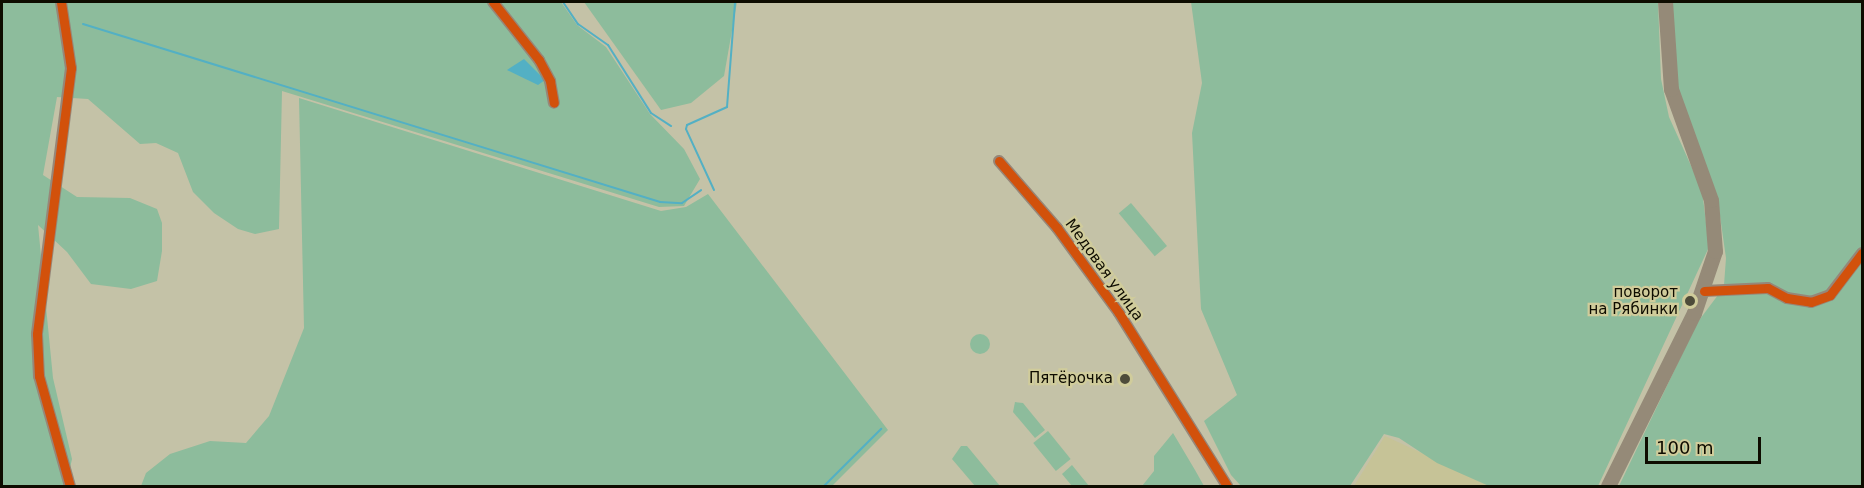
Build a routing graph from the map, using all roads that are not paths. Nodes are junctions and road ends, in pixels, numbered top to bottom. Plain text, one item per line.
1 (61, 2) edge
2 (494, 2) edge
3 (1665, 2) edge
4 (554, 104) dead end
5 (999, 161) dead end
6 (1863, 253) edge
7 (1704, 291) junction
8 (70, 486) edge
9 (1227, 486) edge
10 (1608, 486) edge

1 - 8 street
2 - 4 street
3 - 7 main road
5 - 9 street, Медовая улица
6 - 7 street
7 - 10 main road

